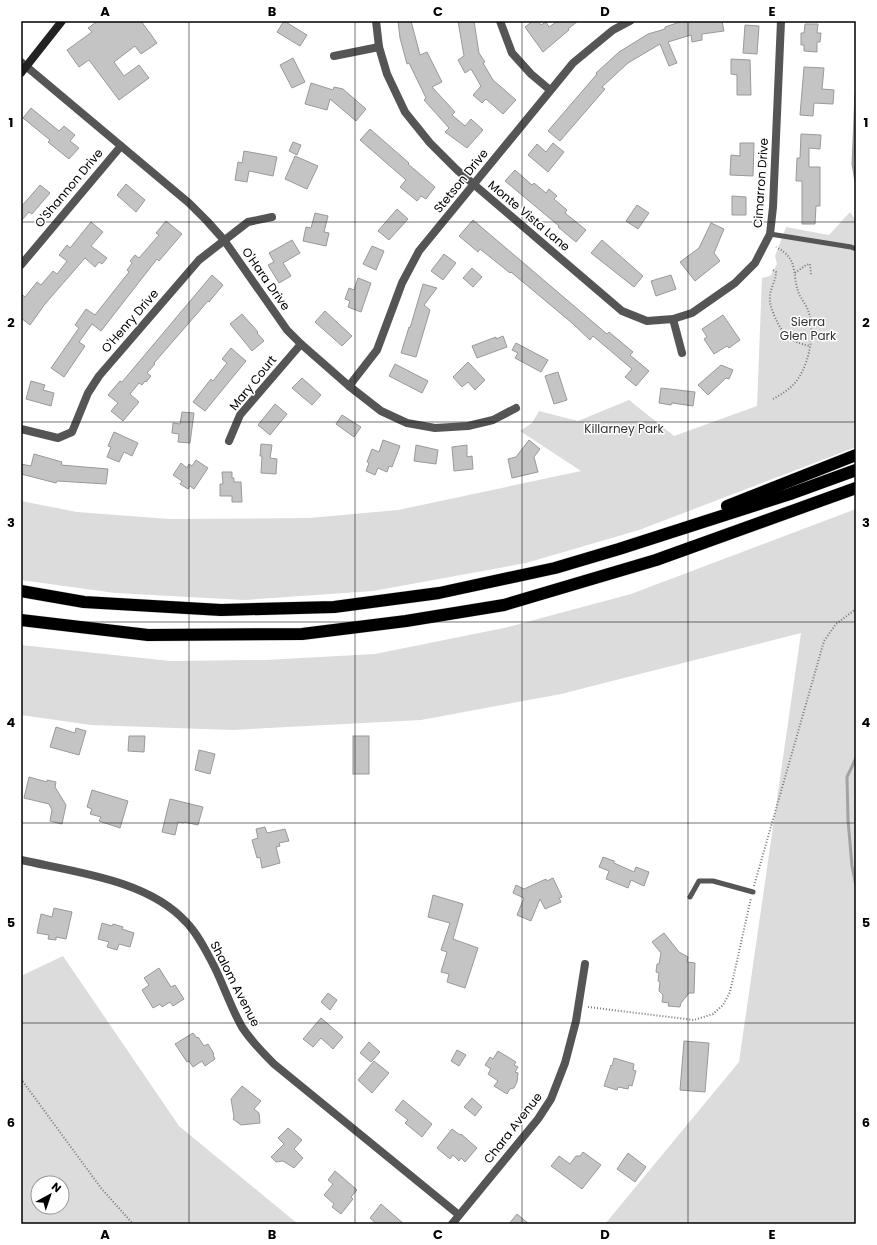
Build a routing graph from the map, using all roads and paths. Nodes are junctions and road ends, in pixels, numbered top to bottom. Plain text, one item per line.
1 (62, 21) edge
2 (376, 21) edge
3 (500, 21) edge
4 (630, 21) edge
5 (780, 21) edge
6 (378, 47) junction
7 (334, 56) dead end
8 (23, 67) edge
9 (550, 90) junction
10 (121, 146) junction
11 (473, 185) junction
12 (272, 216) dead end
13 (770, 234) junction
14 (224, 240) junction
15 (776, 247) dead end
16 (856, 249) edge
17 (21, 265) edge
18 (773, 270) dead end
19 (795, 272) junction
20 (811, 275) dead end
21 (692, 312) joint
22 (673, 319) junction
23 (301, 344) junction
24 (810, 346) junction
25 (682, 352) dead end
26 (349, 386) junction
27 (773, 399) dead end
28 (516, 408) dead end
29 (21, 429) edge
30 (229, 441) dead end
31 (856, 456) edge
32 (856, 470) edge
33 (856, 488) edge
34 (619, 549) junction
35 (21, 591) edge
36 (856, 609) edge
37 (21, 620) edge
38 (21, 860) edge
39 (753, 892) junction
40 (690, 897) dead end
41 (585, 964) dead end
42 (579, 1006) junction
43 (21, 1079) edge
44 (458, 1215) junction
45 (133, 1224) edge
46 (452, 1224) edge

1 - 8 main road
2 - 6 street, Monte Vista Lane
3 - 9 street
4 - 9 street, Stetson Drive
5 - 13 street, Cimarron Drive
6 - 7 street
6 - 11 street, Monte Vista Lane
8 - 10 street, O'Hara Drive
9 - 11 street, Stetson Drive
10 - 14 street, O'Hara Drive
10 - 17 street, O'Shannon Drive
11 - 22 street, Monte Vista Lane
11 - 26 street, Stetson Drive
12 - 14 street, O'Henry Drive
13 - 16 lane
13 - 21 street, Cimarron Drive
14 - 23 street, O'Hara Drive
14 - 29 street, O'Henry Drive
15 - 19 path
18 - 24 path
19 - 20 path
19 - 24 path
21 - 22 street, Monte Vista Lane
22 - 25 street
23 - 26 street, O'Hara Drive
23 - 30 street, Mary Court
24 - 27 path
26 - 28 street, O'Hara Drive
31 - 34 highway
32 - 34 highway
33 - 37 highway
34 - 35 highway
36 - 39 path
38 - 44 street, Shalom Avenue
39 - 40 lane
39 - 42 path
41 - 42 street, Chara Avenue
42 - 44 street, Chara Avenue
43 - 45 path
44 - 46 street, Chara Avenue

